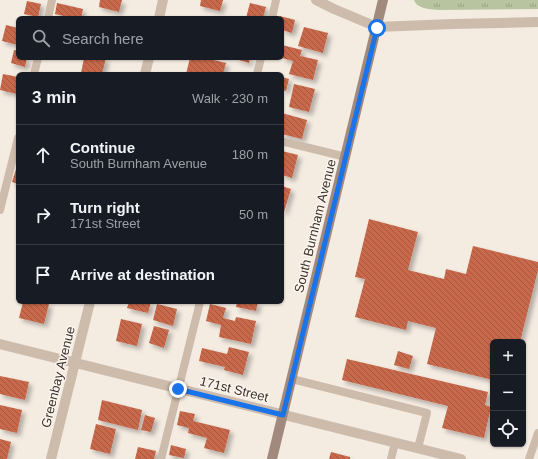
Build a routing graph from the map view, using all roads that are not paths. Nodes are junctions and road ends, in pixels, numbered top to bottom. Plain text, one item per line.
1 (52, 0) edge
2 (163, 0) edge
3 (276, 0) edge
4 (316, 0) edge
5 (383, 0) edge
6 (48, 16) edge
7 (159, 16) edge
8 (272, 16) edge
9 (538, 22) edge
10 (377, 28) junction
11 (38, 60) edge
12 (148, 60) edge
13 (262, 60) edge
14 (34, 72) edge
15 (146, 72) edge
16 (258, 72) edge
17 (285, 142) dead end
18 (16, 146) edge
19 (346, 157) junction
20 (0, 210) edge
21 (90, 304) edge
22 (199, 304) edge
23 (0, 344) edge
24 (75, 363) junction
25 (292, 379) junction
26 (178, 389) junction
27 (283, 415) junction
28 (538, 433) edge
29 (395, 443) junction
30 (418, 448) junction
31 (51, 459) edge
32 (161, 459) edge
33 (272, 459) edge
34 (391, 459) edge
35 (461, 459) edge
36 (530, 459) edge

1 - 6 lane
2 - 7 street
3 - 8 lane
4 - 10 street
5 - 10 main road, South Burnham Avenue
9 - 10 street
10 - 19 main road, South Burnham Avenue
11 - 14 lane
12 - 15 street
13 - 16 lane
17 - 19 lane
18 - 20 lane
19 - 25 main road, South Burnham Avenue
21 - 24 street, Greenbay Avenue
22 - 26 lane
23 - 24 street, 171st Street
24 - 26 street, 171st Street
24 - 31 street, Greenbay Avenue
25 - 27 main road, South Burnham Avenue
25 - 30 lane
26 - 27 street, 171st Street
26 - 32 lane
27 - 29 street, 171st Street
27 - 33 main road, South Burnham Avenue
28 - 36 lane
29 - 30 street, 171st Street
29 - 34 lane
30 - 35 street, 171st Street

